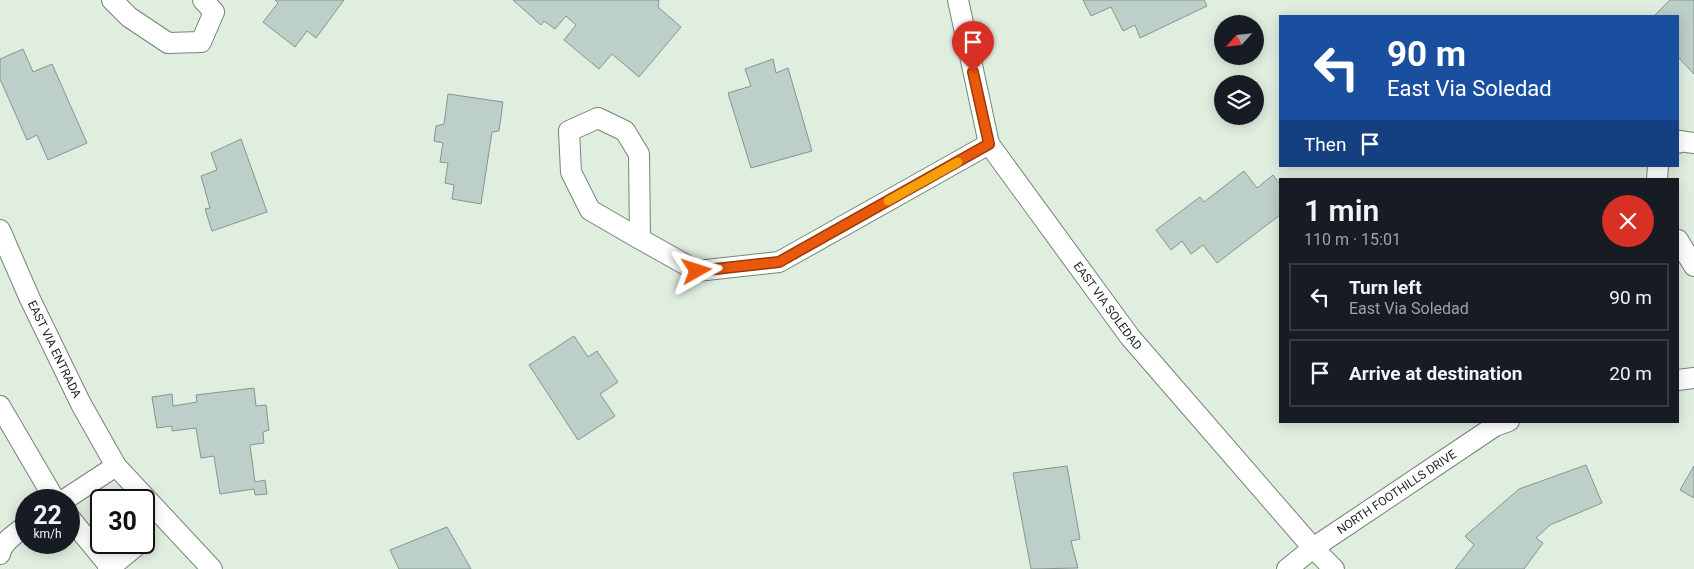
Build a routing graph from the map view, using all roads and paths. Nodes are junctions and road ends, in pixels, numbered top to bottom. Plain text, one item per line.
1 (112, 0) edge
2 (203, 0) edge
3 (958, 0) edge
4 (1679, 142) edge
5 (1694, 143) edge
6 (989, 144) junction
7 (0, 230) edge
8 (640, 238) junction
9 (1679, 242) edge
10 (1694, 266) edge
11 (1694, 378) edge
12 (1679, 380) edge
13 (0, 406) edge
14 (1503, 423) edge
15 (116, 466) junction
16 (49, 489) edge
17 (80, 490) edge
18 (167, 521) junction
19 (80, 531) edge
20 (155, 531) edge
21 (15, 534) edge
22 (1313, 548) junction
23 (0, 554) edge
24 (127, 554) edge
25 (110, 568) edge
26 (212, 569) edge
27 (1287, 569) edge
28 (1334, 569) edge

1 - 2 street
3 - 6 street, EAST VIA SOLEDAD
4 - 5 street
6 - 8 street
6 - 22 street, EAST VIA SOLEDAD
7 - 15 street, EAST VIA ENTRADA
8 - 8 street
9 - 10 street
11 - 12 street
13 - 16 street
14 - 22 street, NORTH FOOTHILLS DRIVE
15 - 17 street
15 - 18 street, EAST VIA ENTRADA
18 - 20 street
18 - 26 street, EAST VIA ENTRADA
19 - 25 street
21 - 23 street
22 - 27 street, NORTH FOOTHILLS DRIVE
22 - 28 street, EAST VIA SOLEDAD
24 - 25 street

